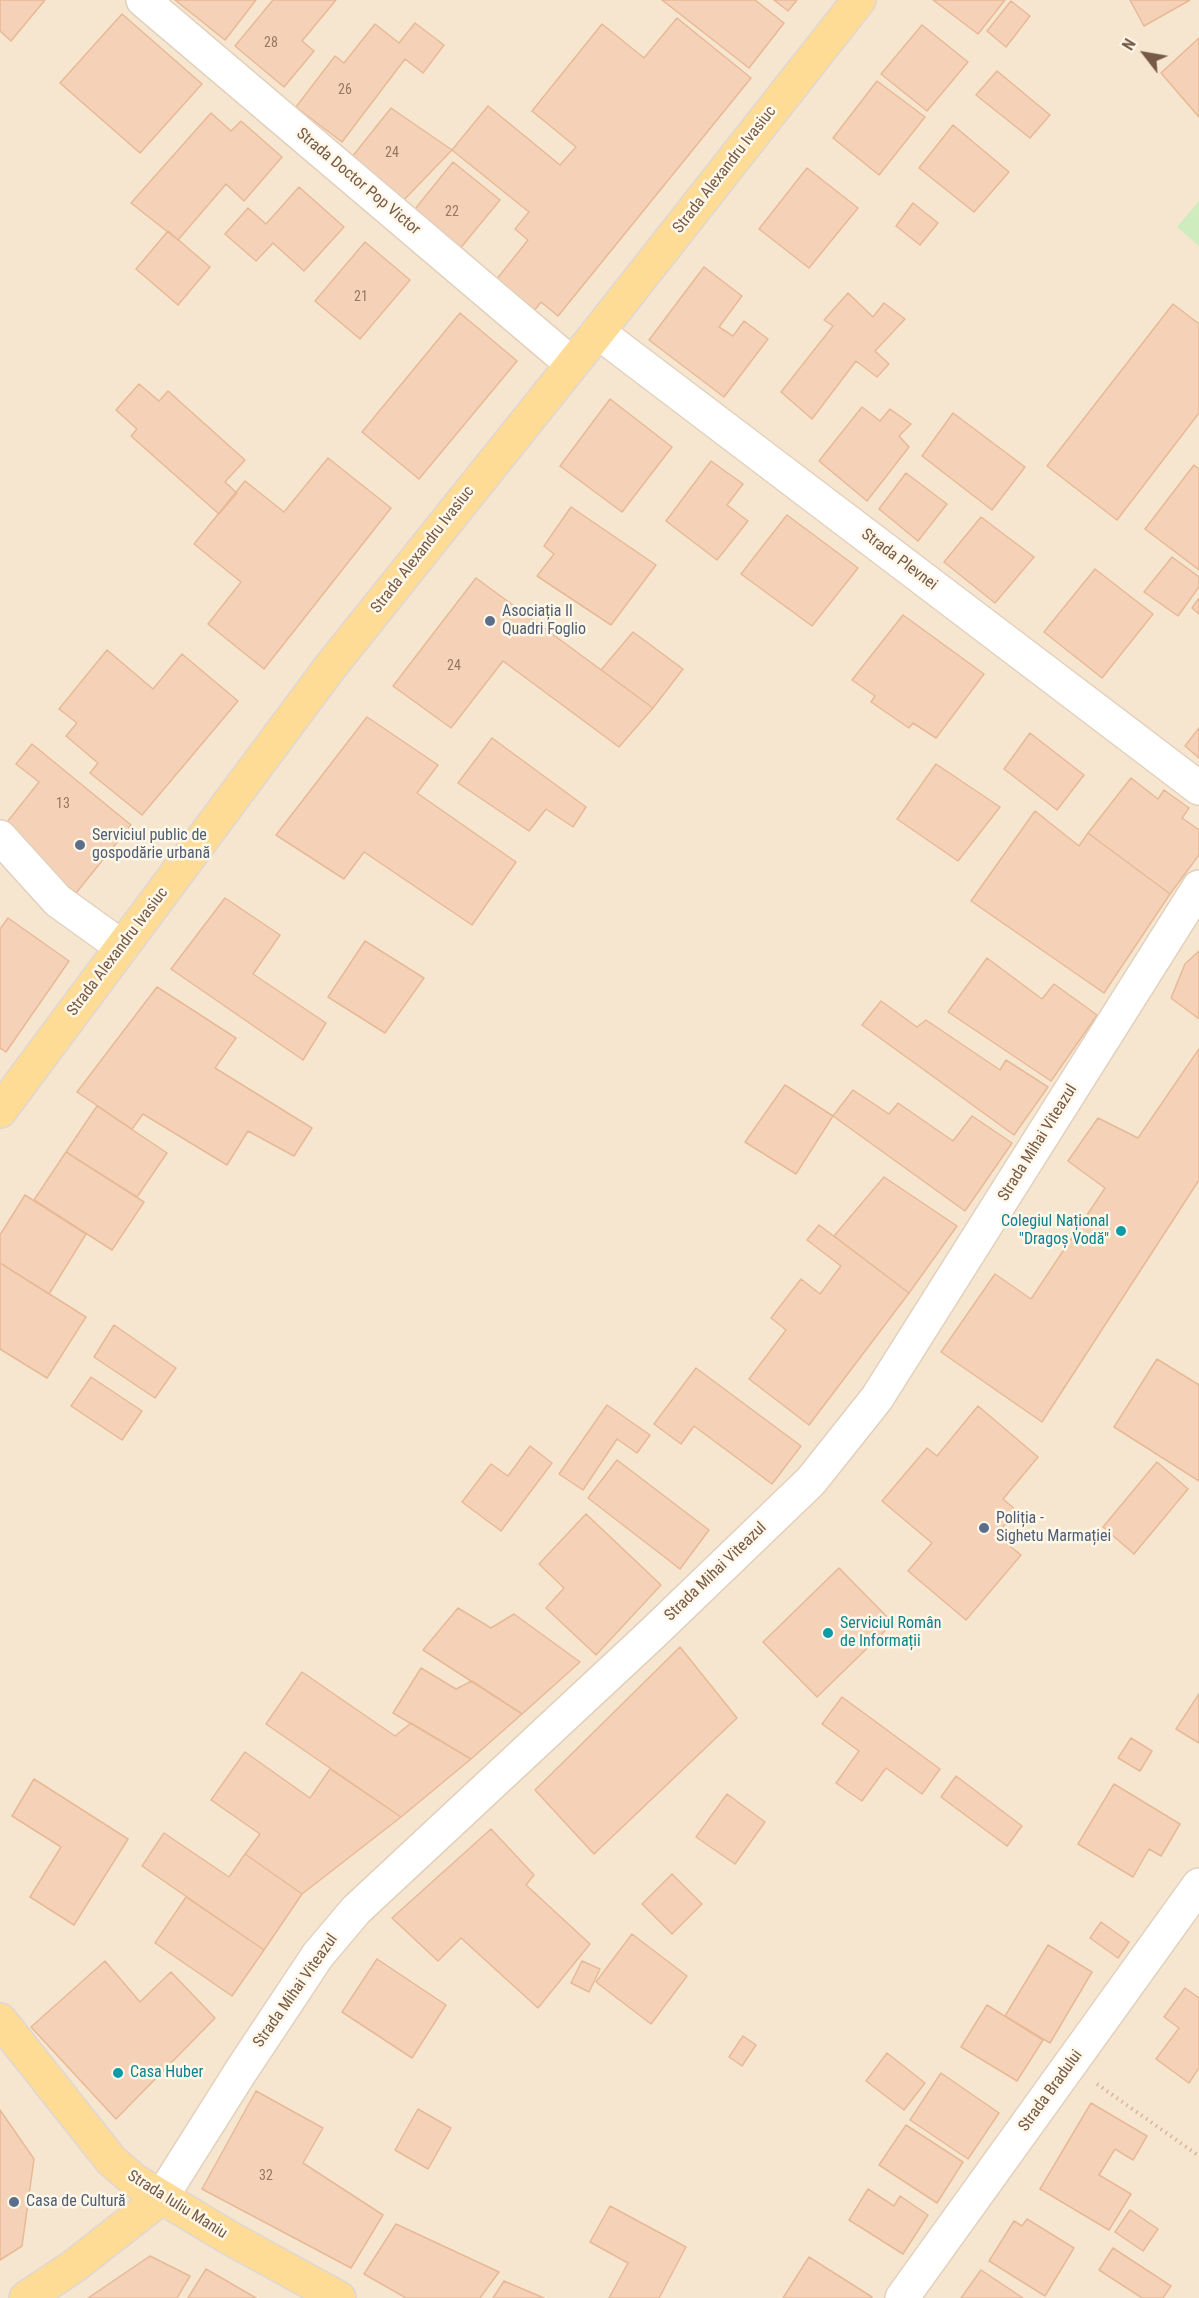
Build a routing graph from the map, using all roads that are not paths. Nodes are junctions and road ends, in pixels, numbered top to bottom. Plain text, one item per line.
1 (143, 0) edge
2 (859, 0) edge
3 (598, 332) junction
4 (572, 364) junction
5 (1199, 788) edge
6 (0, 837) edge
7 (1199, 887) edge
8 (122, 946) junction
9 (0, 1111) edge
10 (1199, 1885) edge
11 (0, 2020) edge
12 (161, 2198) junction
13 (26, 2298) edge
14 (339, 2298) edge
15 (902, 2298) edge

1 - 4 street, Strada Doctor Pop Victor
2 - 3 main road, Strada Alexandru Ivasiuc
3 - 4 main road, Strada Alexandru Ivasiuc
3 - 5 street, Strada Plevnei
4 - 8 main road, Strada Alexandru Ivasiuc
6 - 8 street
7 - 12 street, Strada Mihai Viteazul
8 - 9 main road, Strada Alexandru Ivasiuc
10 - 15 street, Strada Bradului
11 - 12 main road, Strada Iuliu Maniu
12 - 13 main road
12 - 14 main road, Strada Iuliu Maniu

